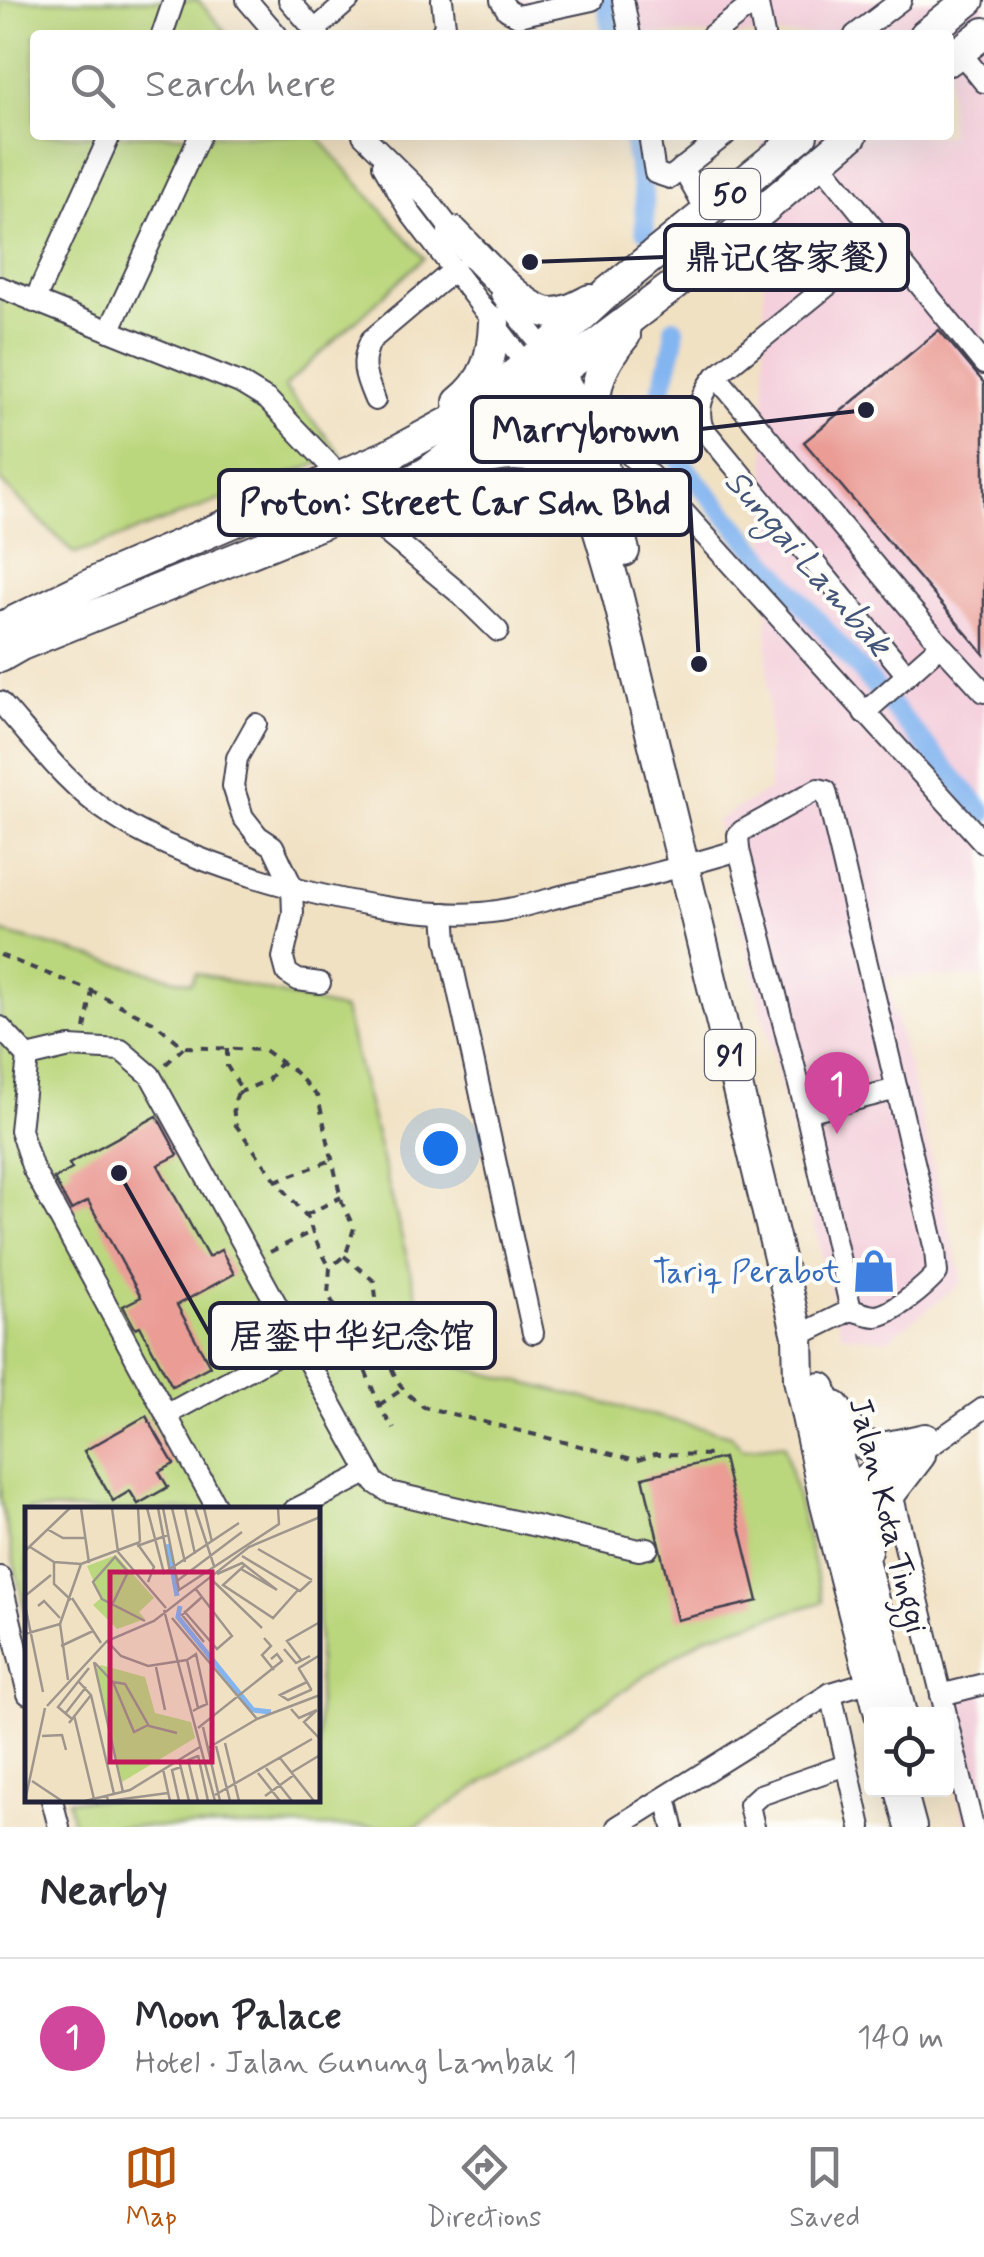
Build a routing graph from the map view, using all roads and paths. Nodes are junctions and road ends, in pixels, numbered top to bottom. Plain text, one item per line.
1 (174, 0) edge
2 (247, 0) edge
3 (289, 0) edge
4 (349, 0) edge
5 (442, 0) edge
6 (500, 0) edge
7 (623, 0) edge
8 (758, 0) edge
9 (900, 0) edge
10 (968, 0) edge
11 (587, 1) edge
12 (164, 30) edge
13 (273, 30) edge
14 (314, 30) edge
15 (320, 30) edge
16 (443, 30) edge
17 (629, 30) edge
18 (719, 30) edge
19 (763, 30) edge
20 (861, 30) edge
21 (932, 30) edge
22 (984, 33) edge
23 (954, 56) edge
24 (984, 82) edge
25 (108, 140) edge
26 (198, 140) edge
27 (374, 140) edge
28 (375, 140) edge
29 (649, 140) edge
30 (718, 140) edge
31 (836, 140) edge
32 (810, 148) edge
33 (682, 168) junction
34 (708, 212) junction
35 (452, 232) junction
36 (884, 240) junction
37 (455, 269) junction
38 (0, 287) edge
39 (608, 292) junction
40 (658, 297) junction
41 (34, 302) junction
42 (494, 322) junction
43 (108, 331) junction
44 (984, 364) edge
45 (544, 369) junction
46 (716, 376) junction
47 (375, 400) dead end
48 (594, 436) junction
49 (389, 455) junction
50 (428, 472) junction
51 (341, 476) junction
52 (358, 510) junction
53 (618, 597) junction
54 (0, 628) edge
55 (498, 631) dead end
56 (940, 645) junction
57 (0, 657) edge
58 (900, 681) junction
59 (984, 692) edge
60 (0, 702) edge
61 (869, 708) junction
62 (256, 724) dead end
63 (662, 775) junction
64 (984, 844) edge
65 (738, 850) junction
66 (685, 867) junction
67 (292, 886) junction
68 (445, 913) junction
69 (0, 955) edge
70 (320, 983) dead end
71 (92, 991) junction
72 (0, 1027) edge
73 (82, 1048) junction
74 (184, 1048) junction
75 (227, 1049) junction
76 (28, 1057) junction
77 (281, 1062) junction
78 (150, 1075) junction
79 (897, 1089) junction
80 (238, 1093) junction
81 (806, 1112) junction
82 (332, 1160) junction
83 (276, 1180) junction
84 (341, 1198) junction
85 (306, 1215) junction
86 (312, 1232) junction
87 (344, 1256) junction
88 (252, 1260) junction
89 (330, 1268) junction
90 (335, 1306) junction
91 (852, 1310) junction
92 (533, 1333) dead end
93 (293, 1336) junction
94 (798, 1336) junction
95 (817, 1373) junction
96 (404, 1389) junction
97 (378, 1405) junction
98 (984, 1408) edge
99 (166, 1415) junction
100 (394, 1430) dead end
101 (923, 1447) junction
102 (717, 1455) dead end
103 (369, 1472) junction
104 (892, 1493) junction
105 (838, 1501) junction
106 (216, 1507) edge
107 (300, 1507) edge
108 (648, 1548) dead end
109 (867, 1571) junction
110 (0, 1577) edge
111 (4, 1608) edge
112 (871, 1680) junction
113 (25, 1683) edge
114 (984, 1684) edge
115 (831, 1693) junction
116 (878, 1707) edge
117 (899, 1707) edge
118 (945, 1707) edge
119 (948, 1707) edge
120 (954, 1747) edge
121 (846, 1766) junction
122 (666, 1797) junction
123 (903, 1797) edge
124 (910, 1797) edge
125 (53, 1802) edge
126 (59, 1827) edge
127 (617, 1827) edge
128 (672, 1827) edge
129 (754, 1827) edge
130 (860, 1827) edge
131 (912, 1827) edge
132 (973, 1827) edge

1 - 12 street
2 - 13 street
3 - 14 street
4 - 15 street
5 - 16 street
6 - 11 street
7 - 17 street
8 - 18 street
8 - 19 street
9 - 20 street
10 - 21 highway
22 - 23 highway
23 - 24 street
25 - 41 street
26 - 43 street
27 - 37 street
28 - 35 street
29 - 33 street
30 - 33 street
31 - 32 highway, 50
32 - 34 highway, 50
32 - 36 street
32 - 40 highway, 50
33 - 34 street
34 - 39 highway, 50
35 - 39 highway
35 - 45 street
36 - 44 street
36 - 46 street
37 - 42 street
37 - 47 street
38 - 41 street
39 - 45 highway, 50
40 - 45 highway, 50
40 - 48 highway
41 - 43 street
42 - 45 street
42 - 49 highway
43 - 51 street
45 - 48 highway, Jalan Kota Tinggi / 91
45 - 49 highway, 50
45 - 50 highway, 50
45 - 53 highway, Jalan Kota Tinggi / 91
46 - 56 street
46 - 58 street
48 - 61 street
48 - 63 highway, Jalan Kota Tinggi / 91
49 - 51 highway, 50
50 - 52 highway, 50
50 - 53 highway
51 - 54 highway, 50
52 - 55 street
52 - 57 highway, 50
53 - 63 highway, Jalan Kota Tinggi / 91
56 - 58 street
56 - 59 street
58 - 61 street
60 - 67 street
61 - 64 street
62 - 67 street
63 - 66 highway, Jalan Kota Tinggi / 91
65 - 66 street
65 - 79 street
65 - 81 street
66 - 68 street
66 - 94 highway, Jalan Kota Tinggi / 91
67 - 68 street
67 - 70 street
68 - 92 street
69 - 71 path
71 - 73 path
71 - 74 path
72 - 76 street
73 - 76 street
73 - 78 street
74 - 75 path
74 - 78 path
75 - 77 path
75 - 80 path
76 - 99 street
77 - 80 path
77 - 82 path
78 - 88 street
79 - 81 street
79 - 91 street
80 - 83 path
81 - 91 street
82 - 83 path
82 - 84 path
83 - 85 path
84 - 85 path
84 - 87 path
85 - 86 path
86 - 88 path
86 - 89 path
87 - 89 path
87 - 96 path
88 - 93 street
89 - 90 path
90 - 93 path
90 - 97 path
91 - 94 street
93 - 99 street
93 - 103 street
94 - 95 highway, Jalan Kota Tinggi / 91
94 - 105 highway, Jalan Kota Tinggi / 91
95 - 101 highway
95 - 105 highway, Jalan Kota Tinggi / 91
96 - 97 path
96 - 102 path
97 - 100 path
98 - 101 street
99 - 106 street
101 - 104 highway
101 - 105 street
103 - 107 street
103 - 108 street
104 - 109 highway
104 - 118 street
105 - 109 highway, Jalan Kota Tinggi / 91
105 - 112 highway, Jalan Kota Tinggi / 91
109 - 117 highway, Jalan Kota Tinggi / 91
110 - 111 street
111 - 113 street
112 - 115 street
112 - 116 highway, Jalan Kota Tinggi / 91
114 - 119 street
115 - 121 street
115 - 122 street
120 - 132 street
121 - 129 street
121 - 130 street
122 - 127 street
122 - 128 street
123 - 131 highway
124 - 131 highway
125 - 126 street

